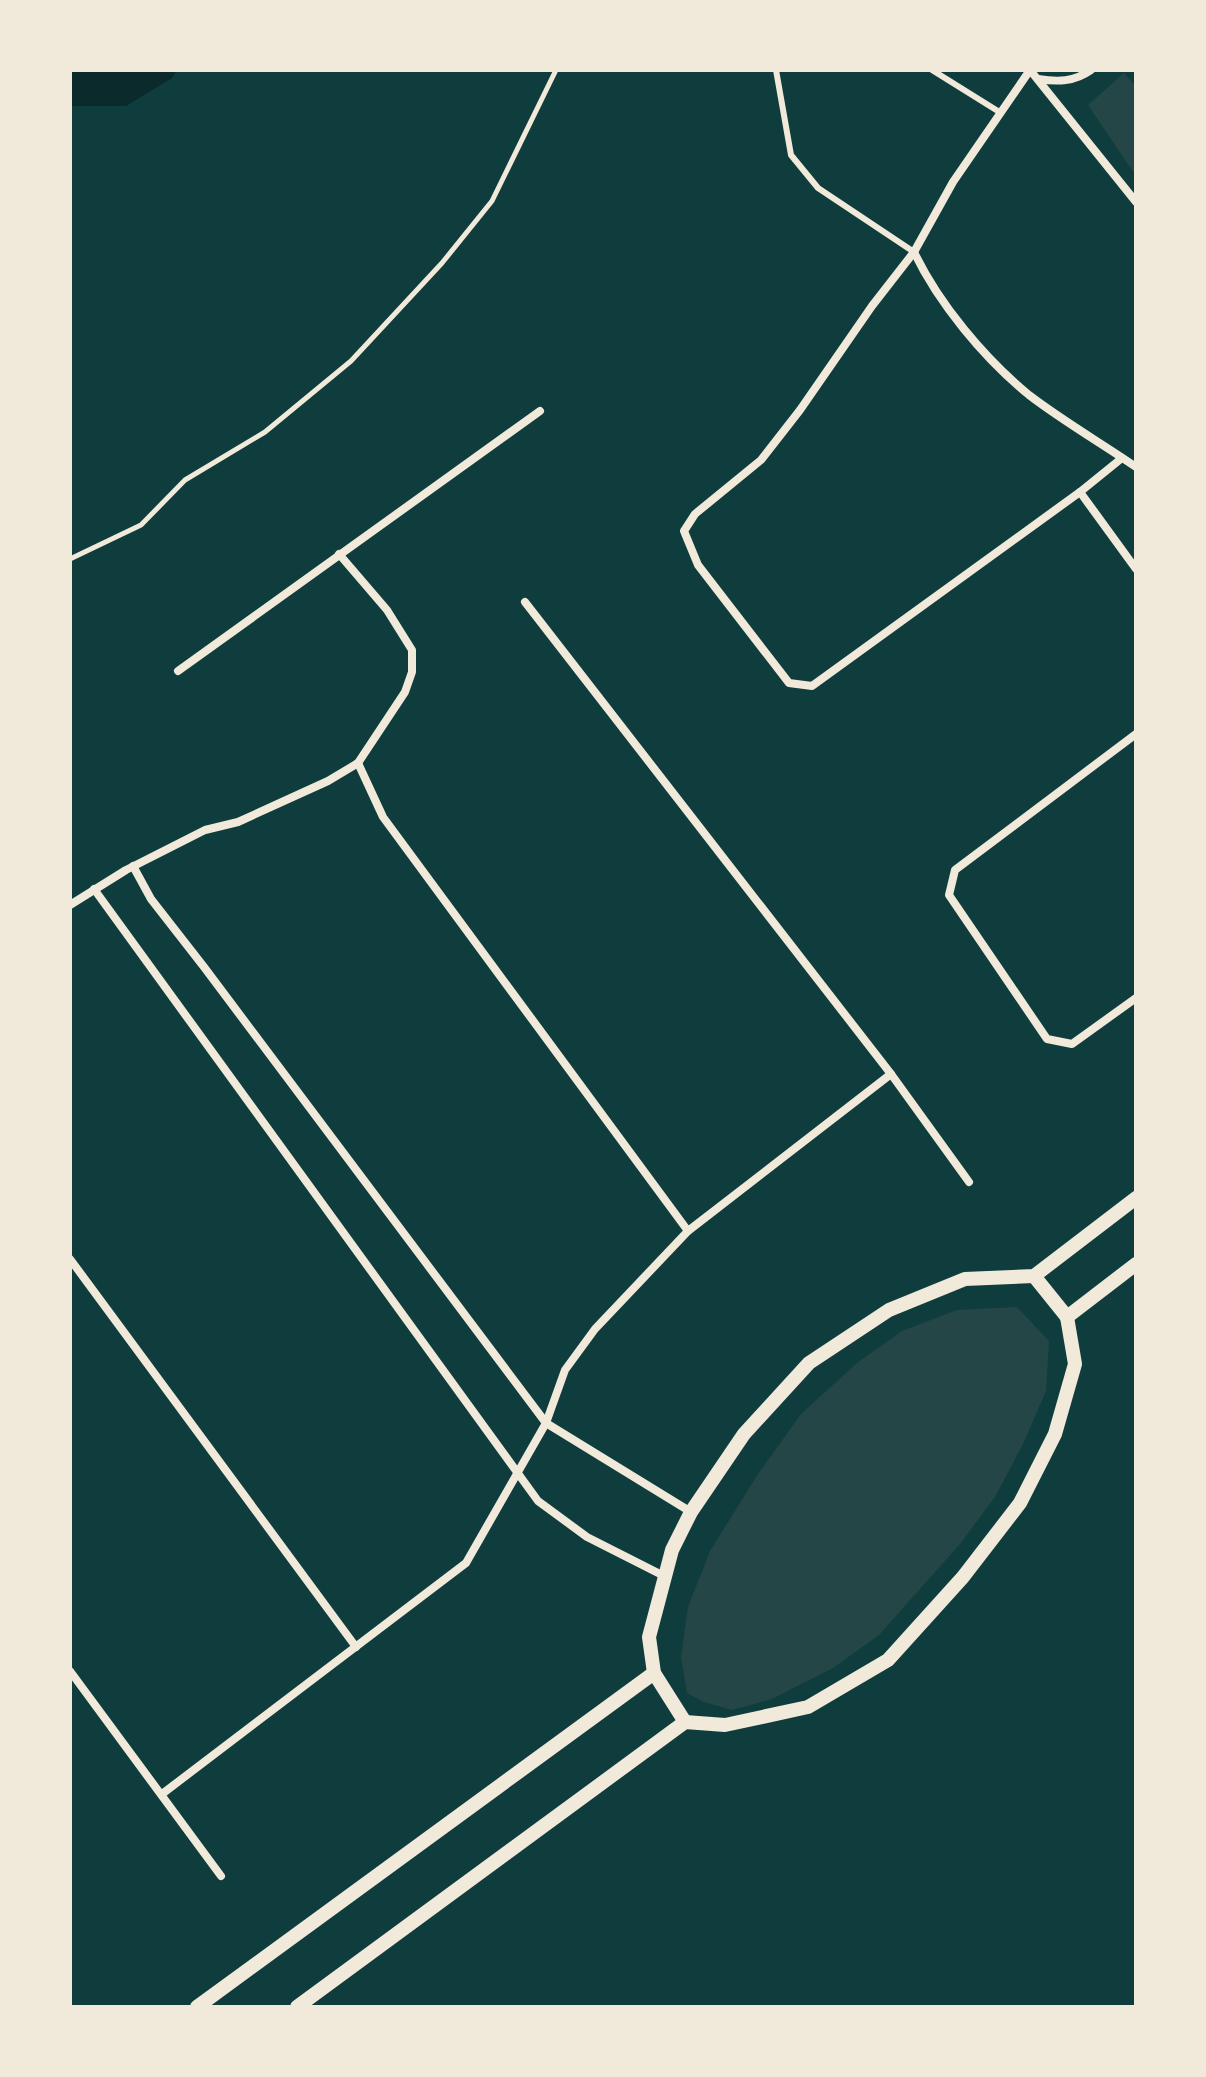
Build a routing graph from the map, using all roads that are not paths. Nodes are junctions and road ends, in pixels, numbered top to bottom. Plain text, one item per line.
1 (776, 70) edge
2 (932, 70) edge
3 (1030, 70) edge
4 (1091, 70) edge
5 (1038, 78) junction
6 (1001, 113) junction
7 (1136, 202) edge
8 (914, 252) junction
9 (540, 411) dead end
10 (1122, 458) junction
11 (1136, 467) edge
12 (1080, 492) junction
13 (339, 554) junction
14 (1136, 569) edge
15 (525, 602) dead end
16 (178, 671) dead end
17 (1136, 734) edge
18 (358, 763) junction
19 (133, 866) junction
20 (94, 889) junction
21 (70, 905) edge
22 (1136, 998) edge
23 (891, 1074) junction
24 (969, 1182) dead end
25 (1136, 1198) edge
26 (688, 1231) junction
27 (70, 1259) edge
28 (1136, 1264) edge
29 (1034, 1276) junction
30 (1067, 1317) junction
31 (546, 1423) junction
32 (517, 1470) junction
33 (691, 1512) junction
34 (666, 1577) junction
35 (356, 1647) junction
36 (70, 1671) edge
37 (654, 1673) junction
38 (685, 1722) junction
39 (162, 1794) junction
40 (221, 1876) dead end
41 (197, 2007) edge
42 (297, 2007) edge

1 - 8 lane
2 - 6 lane
3 - 5 street
3 - 6 street
4 - 5 street
5 - 7 street
6 - 8 street
8 - 10 street
8 - 12 street
9 - 13 street
10 - 11 street
10 - 12 street
12 - 14 street
13 - 16 street
13 - 18 street
15 - 23 street
17 - 22 street
18 - 19 street
18 - 26 street
19 - 20 street
19 - 31 street
20 - 21 street
20 - 32 street
23 - 24 street
23 - 26 street
25 - 29 street
26 - 31 street
27 - 35 street
28 - 30 street
29 - 30 street
29 - 33 street
30 - 38 street
31 - 32 street
31 - 33 street
32 - 34 street
32 - 35 street
33 - 34 street
34 - 37 street
35 - 39 street
36 - 39 street
37 - 38 street
37 - 41 street
38 - 42 street
39 - 40 street

